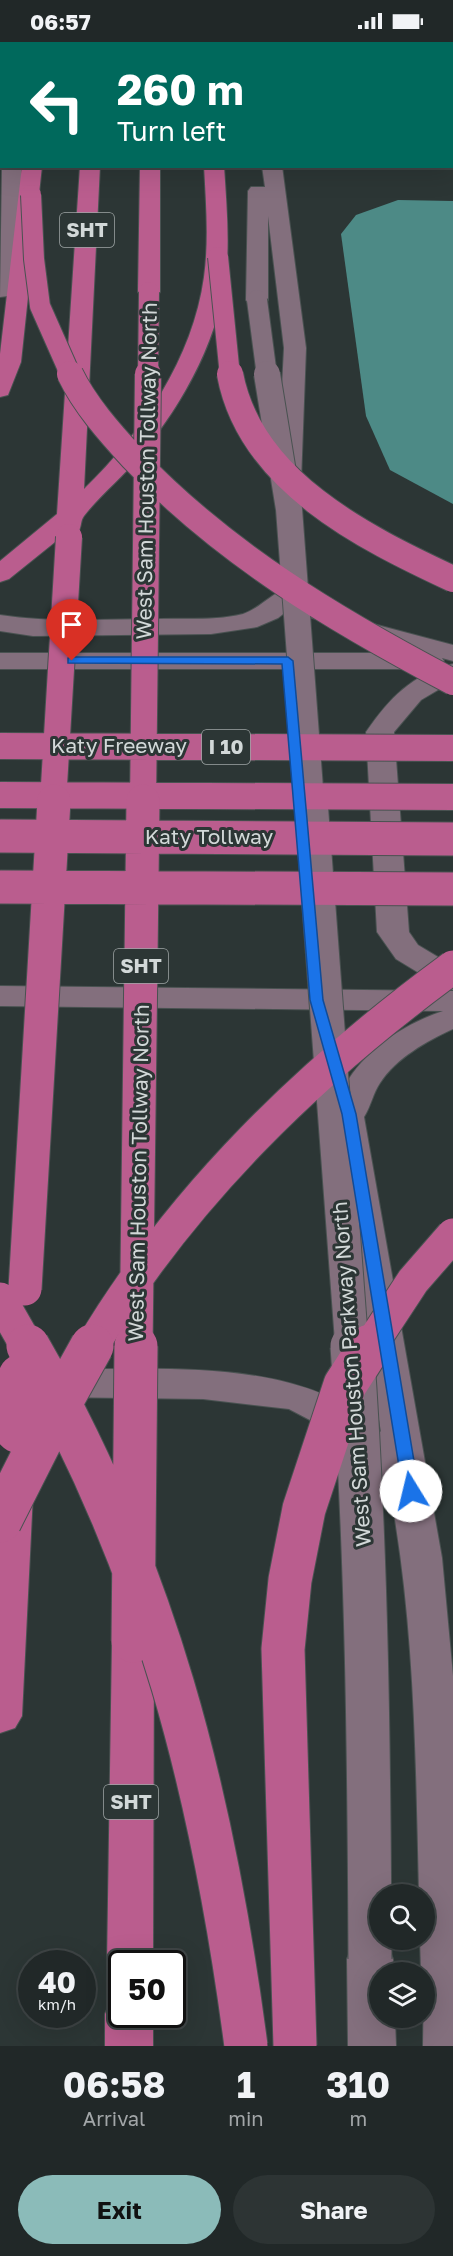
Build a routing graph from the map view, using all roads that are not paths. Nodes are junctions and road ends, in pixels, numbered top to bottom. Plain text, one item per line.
1 (11, 168) edge
2 (33, 168) edge
3 (90, 168) edge
4 (150, 168) edge
5 (214, 168) edge
6 (258, 168) edge
7 (272, 168) edge
8 (31, 195) junction
9 (218, 257) junction
10 (0, 291) edge
11 (0, 390) edge
12 (0, 574) edge
13 (453, 579) edge
14 (290, 595) junction
15 (0, 624) edge
16 (453, 653) edge
17 (0, 661) edge
18 (288, 661) junction
19 (453, 661) edge
20 (453, 672) edge
21 (453, 682) edge
22 (0, 746) edge
23 (453, 748) edge
24 (0, 795) edge
25 (453, 797) edge
26 (0, 836) edge
27 (453, 838) edge
28 (0, 887) edge
29 (453, 889) edge
30 (453, 967) edge
31 (453, 980) edge
32 (0, 996) edge
33 (316, 1000) junction
34 (453, 1001) edge
35 (453, 1018) edge
36 (349, 1114) junction
37 (453, 1235) edge
38 (0, 1299) edge
39 (0, 1382) edge
40 (0, 1521) edge
41 (422, 1558) junction
42 (0, 1716) edge
43 (130, 1950) edge
44 (129, 2028) edge
45 (129, 2046) edge
46 (246, 2046) edge
47 (295, 2046) edge
48 (372, 2046) edge
49 (447, 2046) edge

1 - 10 main road
2 - 8 highway
3 - 42 highway, SHT, bridge
4 - 43 highway, West Sam Houston Tollway North / SHT, bridge
5 - 9 highway
6 - 48 main road, West Sam Houston Parkway North, bridge
7 - 14 main road
8 - 11 highway, bridge
8 - 21 highway, bridge
9 - 12 highway, bridge
9 - 13 highway, bridge
14 - 15 main road
14 - 16 main road
14 - 18 main road
17 - 18 main road
18 - 19 main road
18 - 33 main road
20 - 31 main road
22 - 23 highway, Katy Freeway / I 10, bridge
24 - 25 highway, Katy Tollway, bridge
26 - 27 highway, Katy Tollway, bridge
28 - 29 highway, bridge
30 - 40 highway, bridge
32 - 33 main road
33 - 34 main road
33 - 36 main road
35 - 36 main road
36 - 41 main road
37 - 47 highway, bridge
38 - 46 highway, bridge
39 - 41 main road
41 - 49 main road
44 - 45 highway

